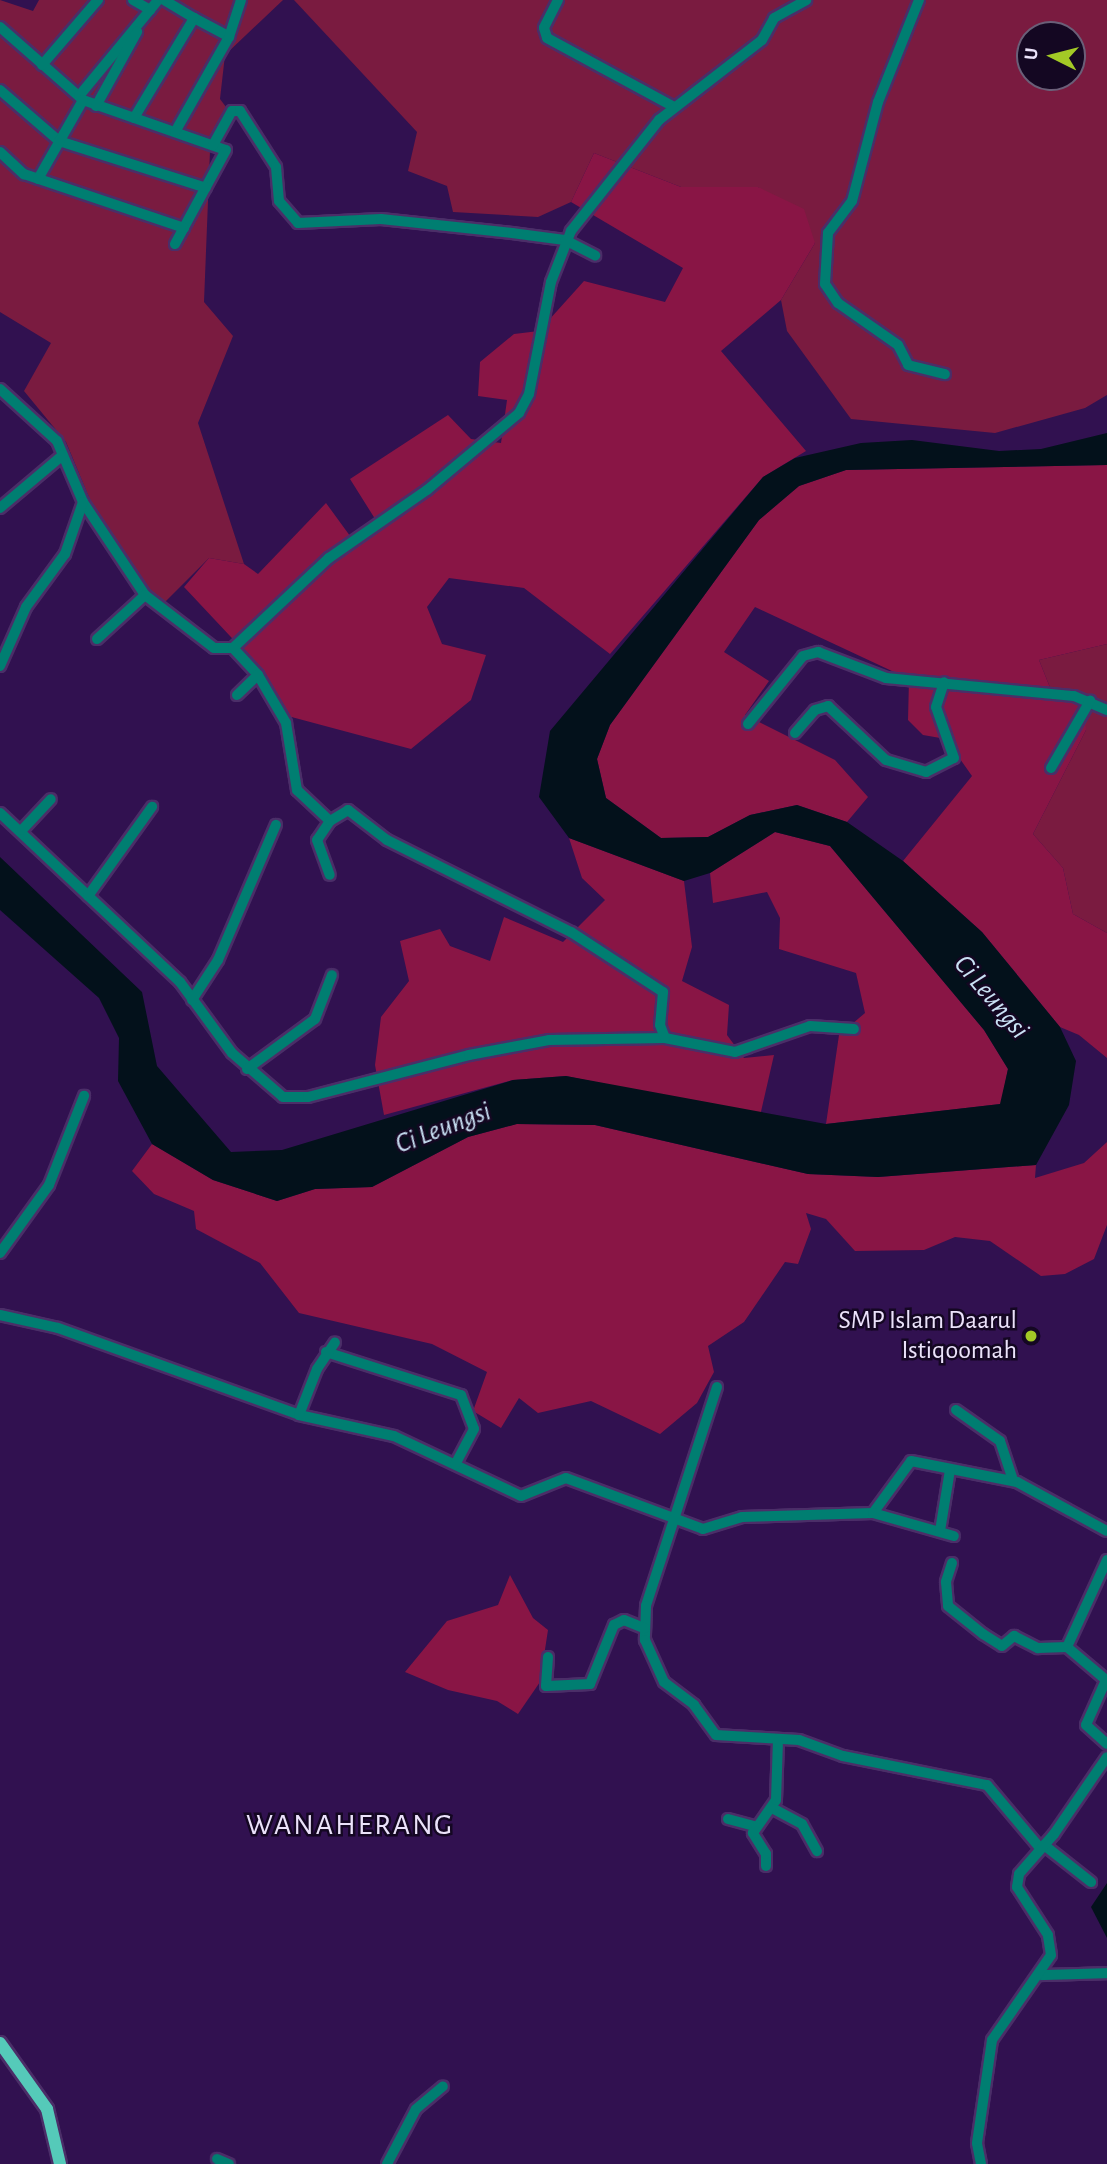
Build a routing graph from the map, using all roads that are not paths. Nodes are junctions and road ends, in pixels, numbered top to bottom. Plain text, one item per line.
1 (98, 0) edge
2 (133, 0) edge
3 (158, 0) edge
4 (164, 0) edge
5 (241, 0) edge
6 (558, 0) edge
7 (806, 0) edge
8 (919, 0) edge
9 (150, 10) junction
10 (194, 18) junction
11 (139, 26) junction
12 (0, 27) edge
13 (229, 37) junction
14 (43, 65) junction
15 (0, 90) edge
16 (81, 98) junction
17 (96, 106) junction
18 (674, 107) junction
19 (134, 118) junction
20 (175, 132) junction
21 (59, 141) junction
22 (213, 145) junction
23 (0, 152) edge
24 (38, 179) junction
25 (205, 188) junction
26 (184, 228) junction
27 (565, 240) junction
28 (176, 244) dead end
29 (595, 255) dead end
30 (945, 374) dead end
31 (0, 389) edge
32 (63, 455) junction
33 (83, 502) junction
34 (0, 508) edge
35 (145, 595) junction
36 (97, 639) dead end
37 (233, 648) junction
38 (0, 666) edge
39 (258, 675) junction
40 (944, 682) junction
41 (237, 695) dead end
42 (1090, 701) junction
43 (1107, 710) edge
44 (748, 724) dead end
45 (794, 733) dead end
46 (1051, 768) dead end
47 (51, 799) dead end
48 (152, 807) dead end
49 (0, 813) edge
50 (330, 821) junction
51 (276, 825) dead end
52 (22, 830) junction
53 (330, 876) dead end
54 (88, 896) junction
55 (332, 975) dead end
56 (191, 1000) junction
57 (854, 1029) dead end
58 (664, 1038) junction
59 (247, 1069) junction
60 (84, 1096) dead end
61 (0, 1253) edge
62 (0, 1315) edge
63 (335, 1342) dead end
64 (326, 1352) junction
65 (717, 1387) dead end
66 (956, 1410) dead end
67 (299, 1415) junction
68 (456, 1464) junction
69 (950, 1470) junction
70 (1013, 1480) junction
71 (873, 1513) junction
72 (675, 1521) junction
73 (940, 1531) junction
74 (1107, 1531) edge
75 (954, 1536) dead end
76 (1107, 1560) edge
77 (952, 1563) dead end
78 (644, 1628) junction
79 (1067, 1647) junction
80 (548, 1657) dead end
81 (778, 1739) junction
82 (1107, 1744) edge
83 (1107, 1757) edge
84 (772, 1808) junction
85 (728, 1819) dead end
86 (754, 1826) junction
87 (1042, 1846) junction
88 (817, 1851) dead end
89 (766, 1866) dead end
90 (1091, 1882) dead end
91 (1107, 1973) edge
92 (1041, 1975) junction
93 (0, 2043) edge
94 (443, 2086) dead end
95 (217, 2159) dead end
96 (60, 2164) edge
97 (229, 2164) edge
98 (387, 2164) edge
99 (981, 2164) edge

1 - 14 street
2 - 9 street
3 - 9 street
4 - 10 street
5 - 13 street
6 - 18 street
7 - 18 street
8 - 30 street
9 - 11 street
10 - 13 street
10 - 19 street
11 - 16 street
11 - 17 street
12 - 14 street
13 - 20 street
14 - 16 street
15 - 21 street
16 - 17 street
16 - 21 street
17 - 19 street
18 - 27 street
19 - 20 street
20 - 22 street
21 - 24 street
21 - 25 street
22 - 25 street
22 - 27 street
23 - 24 street
24 - 26 street
25 - 26 street
26 - 28 street
27 - 29 street
27 - 37 street
31 - 32 street
32 - 33 street
32 - 34 street
33 - 35 street
33 - 38 street
35 - 36 street
35 - 37 street
37 - 39 street
39 - 41 street
39 - 50 street
40 - 42 street
40 - 44 street
40 - 45 street
42 - 43 street
42 - 46 street
47 - 52 street
48 - 54 street
49 - 52 street
50 - 53 street
50 - 58 street
51 - 56 street
52 - 54 street
54 - 56 street
55 - 59 street
56 - 59 street
57 - 58 street
58 - 59 street
60 - 61 street
62 - 67 street
63 - 64 street
64 - 67 street
64 - 68 street
65 - 72 street
66 - 70 street
67 - 68 street
68 - 72 street
69 - 70 street
69 - 71 street
69 - 73 street
70 - 74 street
71 - 72 street
71 - 73 street
72 - 78 street
73 - 75 street
76 - 79 street
77 - 79 street
78 - 80 street
78 - 81 street
79 - 82 street
81 - 84 street
81 - 87 street
83 - 87 street
84 - 86 street
84 - 88 street
85 - 86 street
86 - 89 street
87 - 90 street
87 - 92 street
91 - 92 street
92 - 99 street
93 - 96 main road
94 - 98 street
95 - 97 street

